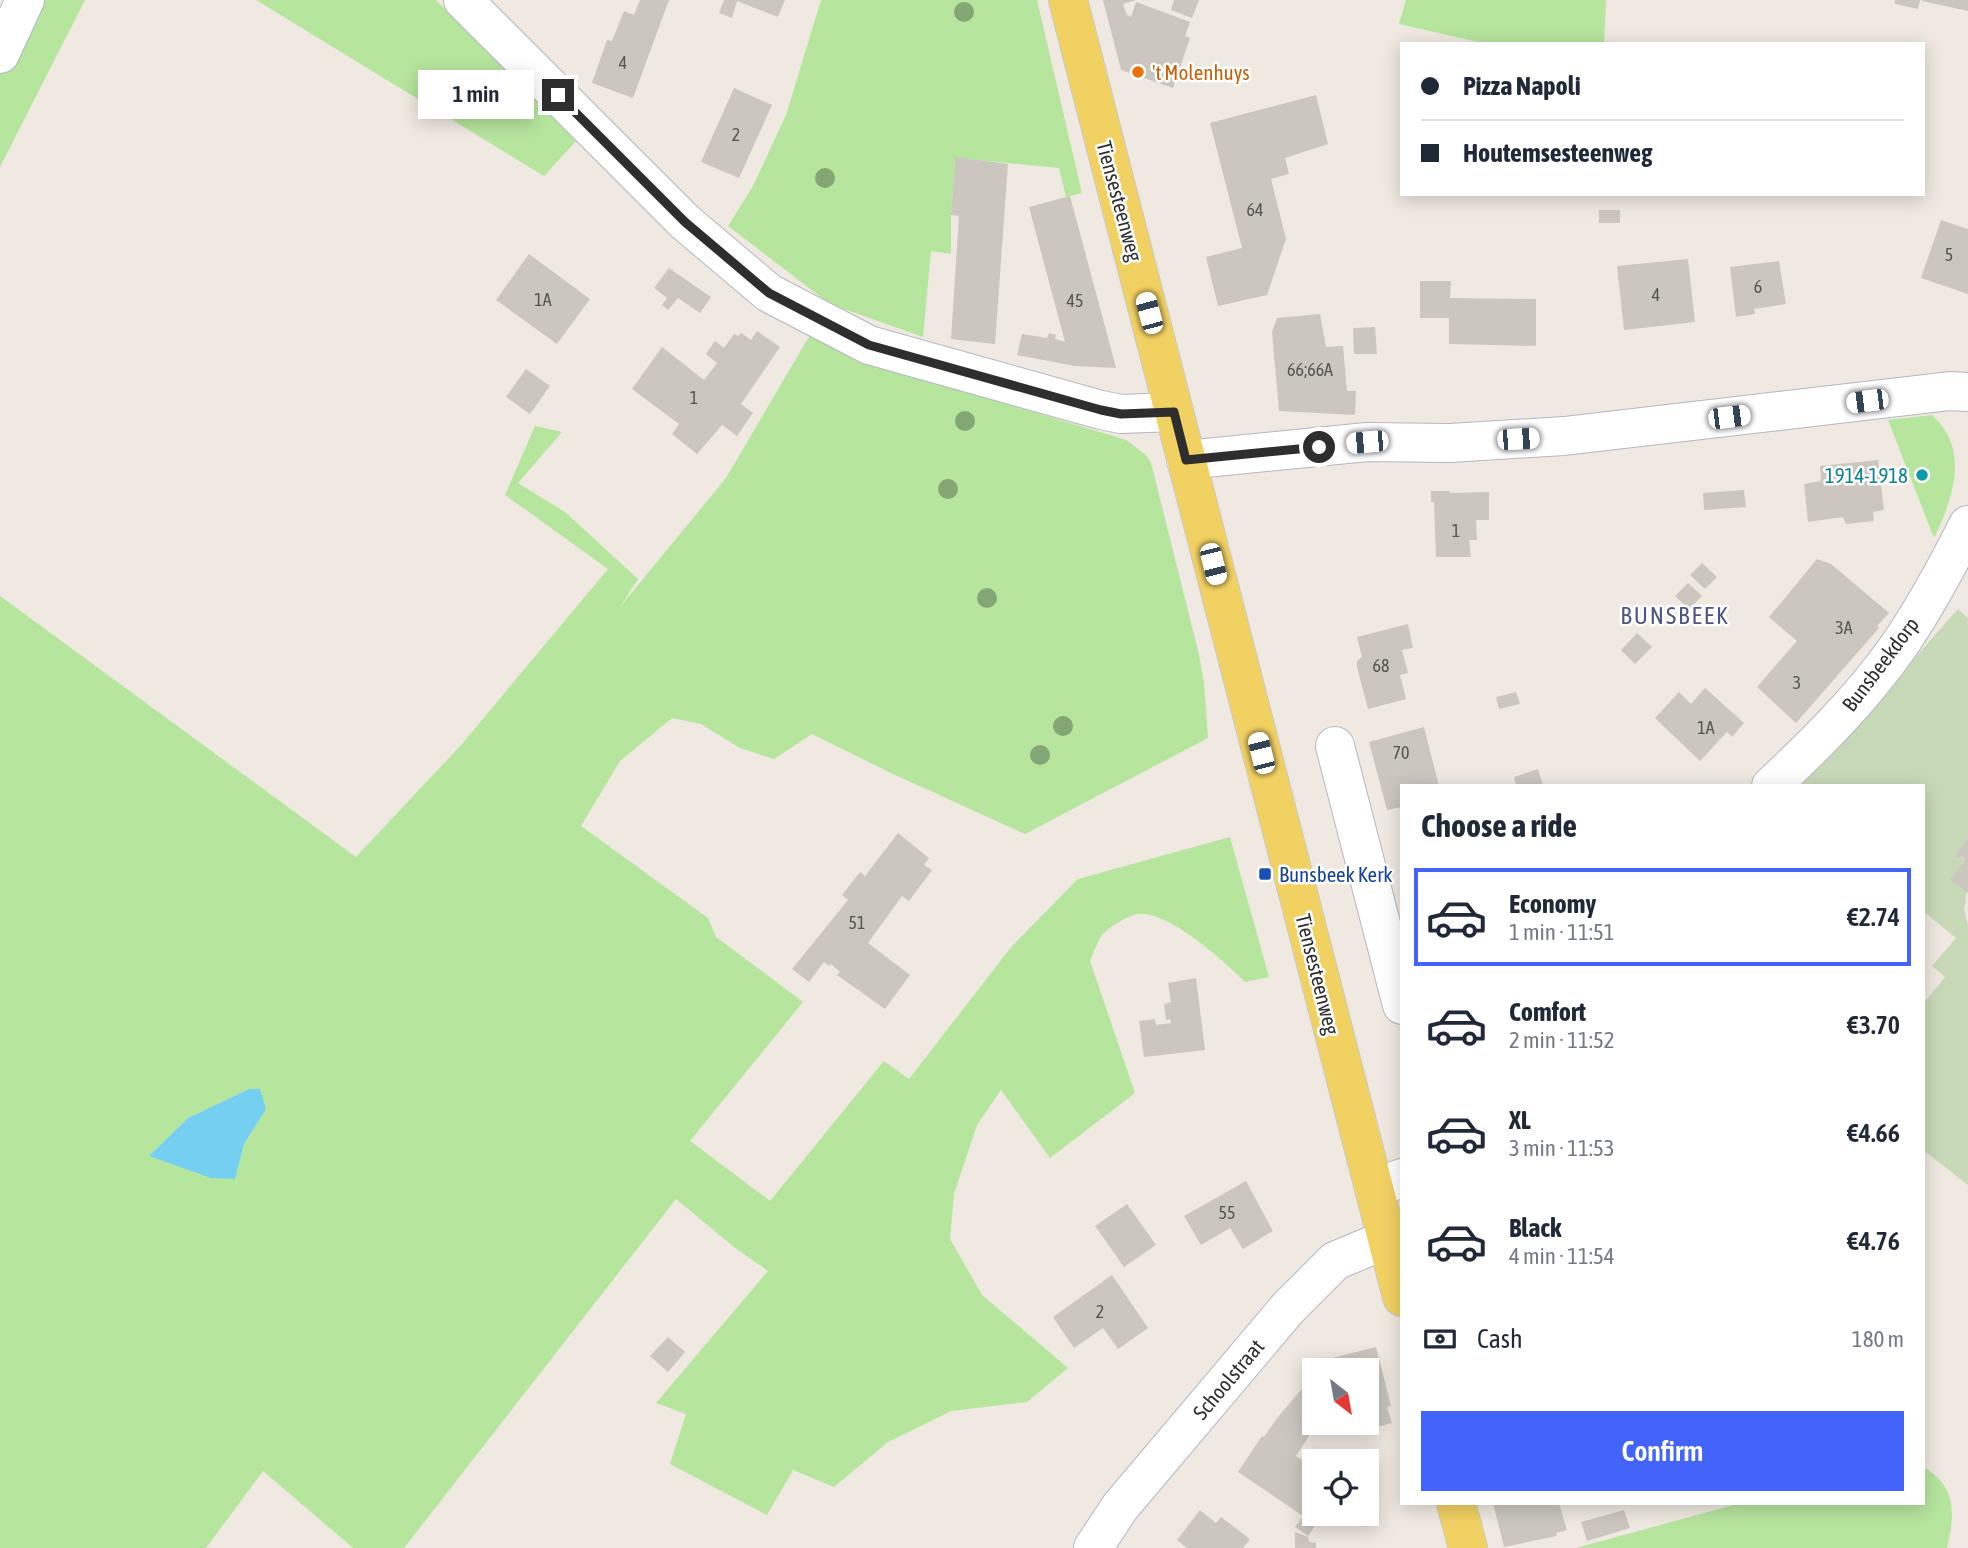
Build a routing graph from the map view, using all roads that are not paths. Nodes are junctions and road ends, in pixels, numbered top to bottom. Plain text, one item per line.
1 (25, 0) edge
2 (463, 0) edge
3 (1068, 0) edge
4 (0, 54) edge
5 (1968, 392) edge
6 (1174, 412) junction
7 (1186, 460) junction
8 (1968, 525) edge
9 (1335, 746) dead end
10 (1773, 784) edge
11 (1400, 997) edge
12 (1388, 1183) edge
13 (1387, 1239) junction
14 (1400, 1289) edge
15 (1457, 1505) edge
16 (1093, 1548) edge
17 (1468, 1548) edge

1 - 4 street
2 - 6 street
3 - 6 main road, Tiensesteenweg
5 - 7 street
6 - 7 main road, Tiensesteenweg
7 - 12 main road, Tiensesteenweg
8 - 10 street, Bunsbeekdorp
9 - 11 street
12 - 13 main road, Tiensesteenweg
13 - 14 main road, Tiensesteenweg
13 - 16 street, Schoolstraat
15 - 17 main road

